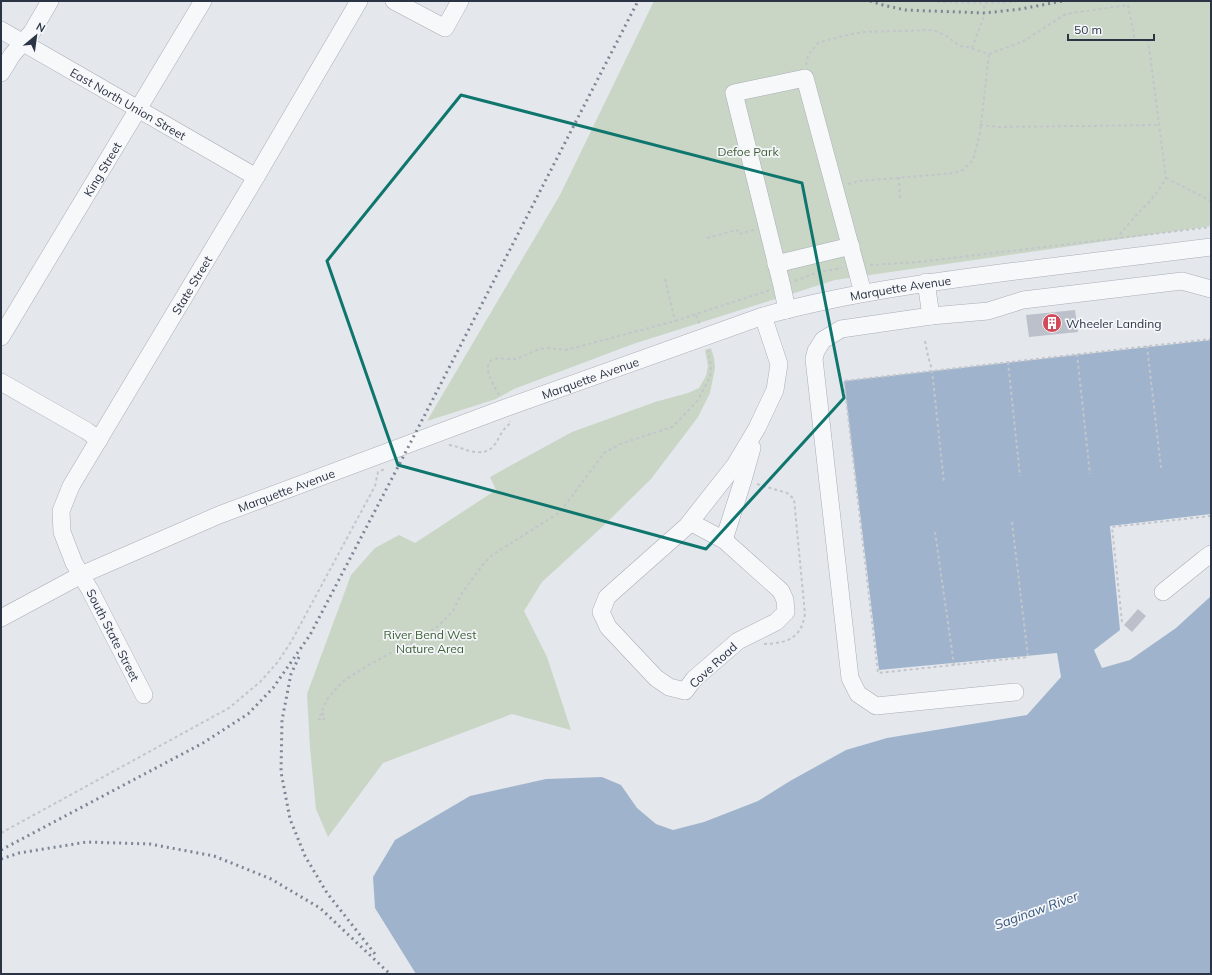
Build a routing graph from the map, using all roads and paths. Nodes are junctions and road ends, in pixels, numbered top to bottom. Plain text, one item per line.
1 (50, 1) edge
2 (203, 1) edge
3 (359, 1) edge
4 (394, 1) edge
5 (460, 1) edge
6 (938, 1) edge
7 (1128, 1) edge
8 (1016, 2) edge
9 (984, 3) junction
10 (1128, 5) junction
11 (1, 30) edge
12 (23, 42) junction
13 (972, 48) junction
14 (989, 54) junction
15 (1, 73) edge
16 (805, 78) junction
17 (138, 110) junction
18 (980, 124) junction
19 (1159, 125) junction
20 (256, 177) junction
21 (899, 177) junction
22 (1166, 178) junction
23 (834, 187) junction
24 (1211, 201) edge
25 (900, 202) dead end
26 (767, 227) junction
27 (1211, 227) edge
28 (707, 238) dead end
29 (1118, 238) junction
30 (851, 246) junction
31 (1211, 247) edge
32 (776, 264) junction
33 (857, 266) junction
34 (665, 279) dead end
35 (926, 282) junction
36 (782, 286) junction
37 (1211, 289) edge
38 (863, 293) junction
39 (787, 310) junction
40 (696, 314) junction
41 (763, 316) junction
42 (931, 316) junction
43 (675, 321) junction
44 (1, 337) edge
45 (703, 338) junction
46 (1211, 339) edge
47 (925, 341) dead end
48 (1148, 346) junction
49 (1076, 354) junction
50 (1008, 362) junction
51 (932, 370) junction
52 (1, 382) edge
53 (504, 408) junction
54 (757, 428) junction
55 (99, 440) junction
56 (443, 448) dead end
57 (1161, 468) dead end
58 (385, 469) dead end
59 (1090, 474) dead end
60 (1020, 476) dead end
61 (743, 480) junction
62 (944, 483) dead end
63 (1211, 516) edge
64 (690, 522) junction
65 (1012, 522) dead end
66 (935, 532) dead end
67 (724, 540) junction
68 (1211, 554) edge
69 (81, 576) junction
70 (1163, 592) dead end
71 (1, 618) edge
72 (1122, 622) dead end
73 (763, 644) dead end
74 (954, 665) junction
75 (1015, 692) dead end
76 (144, 695) dead end
77 (322, 713) dead end
78 (1, 833) edge

1 - 12 street
2 - 17 street, King Street
3 - 20 street, State Street
4 - 5 street
6 - 9 path
7 - 10 path
8 - 9 path
9 - 13 path
10 - 14 path
10 - 19 path
11 - 12 street, East North Union Street
12 - 15 street
12 - 17 street, East North Union Street
13 - 14 path
13 - 16 path
14 - 18 path
16 - 23 street
16 - 26 street
17 - 20 street, East North Union Street
17 - 44 street, King Street
18 - 19 path
18 - 21 path
19 - 22 path
20 - 55 street, State Street
21 - 23 path
21 - 25 path
22 - 24 path
22 - 29 path
23 - 30 street
26 - 28 path
26 - 32 street
27 - 29 path
29 - 33 path
30 - 32 street
30 - 33 street
31 - 35 street, Marquette Avenue
32 - 36 street
33 - 36 path
33 - 38 street
34 - 43 path
35 - 38 street, Marquette Avenue
35 - 42 street
36 - 39 street
36 - 40 path
37 - 42 street
38 - 39 street, Marquette Avenue
39 - 41 street, Marquette Avenue
40 - 43 path
40 - 45 path
41 - 45 street, Marquette Avenue
41 - 54 street, Cove Road
42 - 75 street
43 - 53 path
45 - 53 street, Marquette Avenue
45 - 77 path
46 - 48 path
47 - 51 path
48 - 49 path
48 - 57 path
49 - 50 path
49 - 59 path
50 - 51 path
50 - 60 path
51 - 62 path
51 - 74 path
52 - 55 street
53 - 56 path
53 - 69 street, Marquette Avenue
54 - 61 street, Cove Road
54 - 64 street, Cove Road
55 - 69 street, State Street
58 - 78 path
61 - 67 street, Cove Road
61 - 73 path
63 - 72 path
64 - 67 street, Cove Road
64 - 67 street, Cove Road
65 - 74 path
66 - 74 path
68 - 70 street
69 - 71 street, Marquette Avenue
69 - 76 street, South State Street

